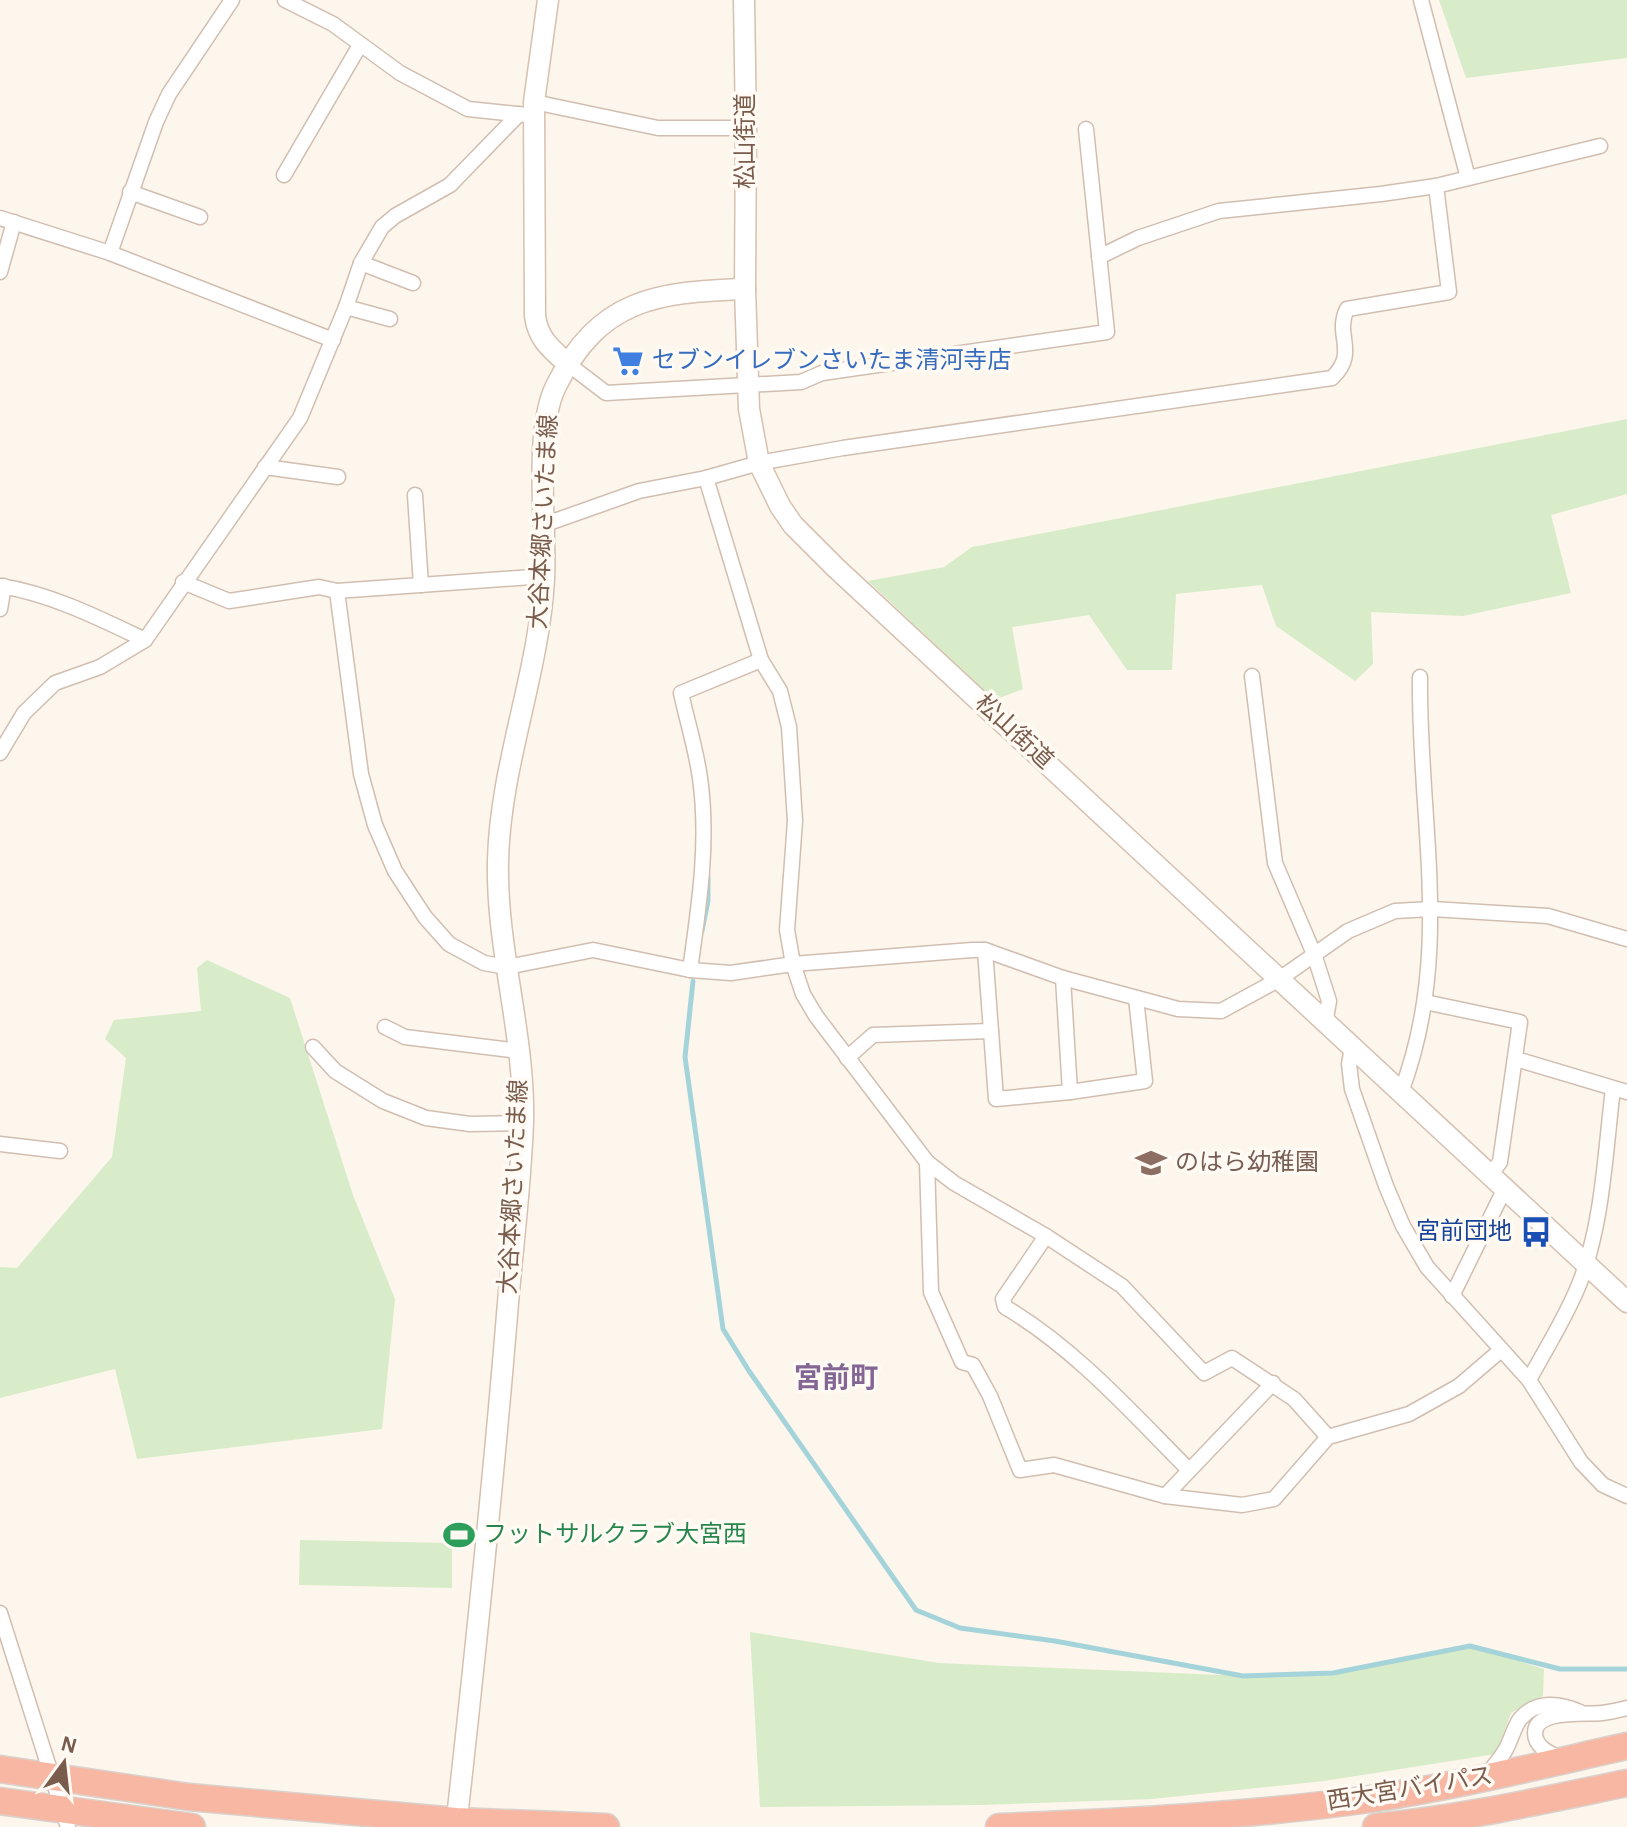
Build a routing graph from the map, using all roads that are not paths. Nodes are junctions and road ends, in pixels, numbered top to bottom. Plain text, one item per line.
1 (232, 0) edge
2 (285, 0) edge
3 (548, 0) edge
4 (744, 0) edge
5 (1421, 0) edge
6 (360, 45) junction
7 (529, 111) junction
8 (746, 128) junction
9 (1086, 129) dead end
10 (1600, 146) dead end
11 (284, 175) dead end
12 (1468, 178) junction
13 (1436, 186) junction
14 (130, 192) junction
15 (200, 217) dead end
16 (7, 220) edge
17 (110, 253) junction
18 (1099, 257) junction
19 (361, 263) junction
20 (0, 272) edge
21 (413, 283) dead end
22 (745, 289) junction
23 (346, 307) junction
24 (390, 319) dead end
25 (333, 340) junction
26 (568, 364) junction
27 (747, 386) junction
28 (759, 463) junction
29 (265, 467) junction
30 (338, 477) dead end
31 (706, 478) junction
32 (415, 495) dead end
33 (546, 524) junction
34 (545, 576) junction
35 (183, 582) junction
36 (421, 585) junction
37 (2, 586) edge
38 (337, 591) junction
39 (0, 609) edge
40 (145, 640) junction
41 (761, 660) junction
42 (1252, 676) dead end
43 (1420, 677) dead end
44 (0, 753) edge
45 (1432, 909) junction
46 (1627, 939) edge
47 (985, 950) junction
48 (1314, 954) junction
49 (793, 964) junction
50 (507, 967) junction
51 (690, 970) junction
52 (1063, 978) junction
53 (1278, 980) junction
54 (1136, 998) junction
55 (1425, 1002) junction
56 (1325, 1024) junction
57 (385, 1027) dead end
58 (991, 1031) junction
59 (313, 1047) dead end
60 (1352, 1048) junction
61 (519, 1051) junction
62 (847, 1058) junction
63 (1516, 1059) junction
64 (1620, 1091) edge
65 (1070, 1092) junction
66 (1401, 1092) junction
67 (523, 1123) junction
68 (0, 1144) edge
69 (60, 1151) dead end
70 (927, 1162) junction
71 (1498, 1181) junction
72 (1046, 1236) junction
73 (1586, 1263) junction
74 (1452, 1296) junction
75 (1627, 1302) edge
76 (1501, 1350) junction
77 (1529, 1380) junction
78 (1273, 1383) junction
79 (1328, 1437) junction
80 (1189, 1470) junction
81 (1165, 1496) junction
82 (1627, 1496) edge
83 (0, 1613) edge
84 (4, 1643) edge
85 (1627, 1708) edge
86 (1584, 1714) junction
87 (1627, 1746) edge
88 (1564, 1760) junction
89 (0, 1769) edge
90 (52, 1776) junction
91 (1485, 1777) junction
92 (1627, 1783) edge
93 (0, 1801) edge
94 (65, 1819) edge
95 (456, 1824) edge
96 (192, 1827) edge
97 (606, 1827) edge
98 (999, 1827) edge
99 (1376, 1827) edge

1 - 14 street
2 - 6 street
3 - 7 main road
4 - 8 main road, 松山街道
5 - 12 street
6 - 7 street
6 - 11 street
7 - 8 street
7 - 19 street
7 - 26 main road
8 - 22 main road, 松山街道
9 - 18 street
10 - 12 street
12 - 13 street
13 - 18 street
13 - 28 street
14 - 15 street
14 - 17 street
16 - 17 street
16 - 20 street
17 - 25 street
18 - 27 street
19 - 21 street
19 - 23 street
22 - 26 main road, 大谷本郷さいたま線
22 - 27 main road, 松山街道
23 - 24 street
23 - 25 street
25 - 29 street
26 - 27 street
26 - 33 main road, 大谷本郷さいたま線
27 - 28 main road, 松山街道
28 - 31 street
28 - 53 main road, 松山街道
29 - 30 street
29 - 35 street
31 - 33 street
31 - 41 street
32 - 36 street
33 - 34 main road, 大谷本郷さいたま線
34 - 36 street
34 - 50 main road, 大谷本郷さいたま線
35 - 38 street
35 - 40 street
36 - 38 street
37 - 39 street
37 - 40 street
38 - 50 street
40 - 44 street
41 - 49 street
41 - 51 street
42 - 48 street
43 - 45 street
45 - 46 street
45 - 48 street
45 - 55 street
47 - 49 street
47 - 52 street
47 - 58 street
48 - 53 street
48 - 56 street
49 - 51 street
49 - 62 street
50 - 51 street
50 - 61 main road, 大谷本郷さいたま線
52 - 54 street
52 - 65 street
53 - 54 street
53 - 56 main road, 松山街道
54 - 65 street
55 - 63 street
55 - 66 street
56 - 60 main road, 松山街道
57 - 61 street
58 - 62 street
58 - 65 street
59 - 67 street
60 - 66 main road, 松山街道
60 - 74 street
61 - 67 main road, 大谷本郷さいたま線
62 - 70 street
63 - 64 street
63 - 71 street
64 - 73 street
66 - 71 main road, 松山街道
67 - 95 main road, 大谷本郷さいたま線
68 - 69 street
70 - 72 street
70 - 81 street
71 - 73 main road, 松山街道
71 - 74 street
72 - 78 street
72 - 80 street
73 - 75 main road, 松山街道
73 - 77 street
74 - 76 street
76 - 77 street
76 - 79 street
77 - 82 street
78 - 79 street
78 - 80 street
79 - 81 street
80 - 81 street
83 - 84 street
84 - 90 street
85 - 86 street
86 - 88 street
86 - 91 street
87 - 88 highway, 西大宮バイパス
88 - 91 highway, 西大宮バイパス
89 - 90 highway
90 - 94 street
90 - 95 highway
91 - 98 highway, 西大宮バイパス
92 - 99 highway, 西大宮バイパス
93 - 94 highway
94 - 96 highway
95 - 97 highway

